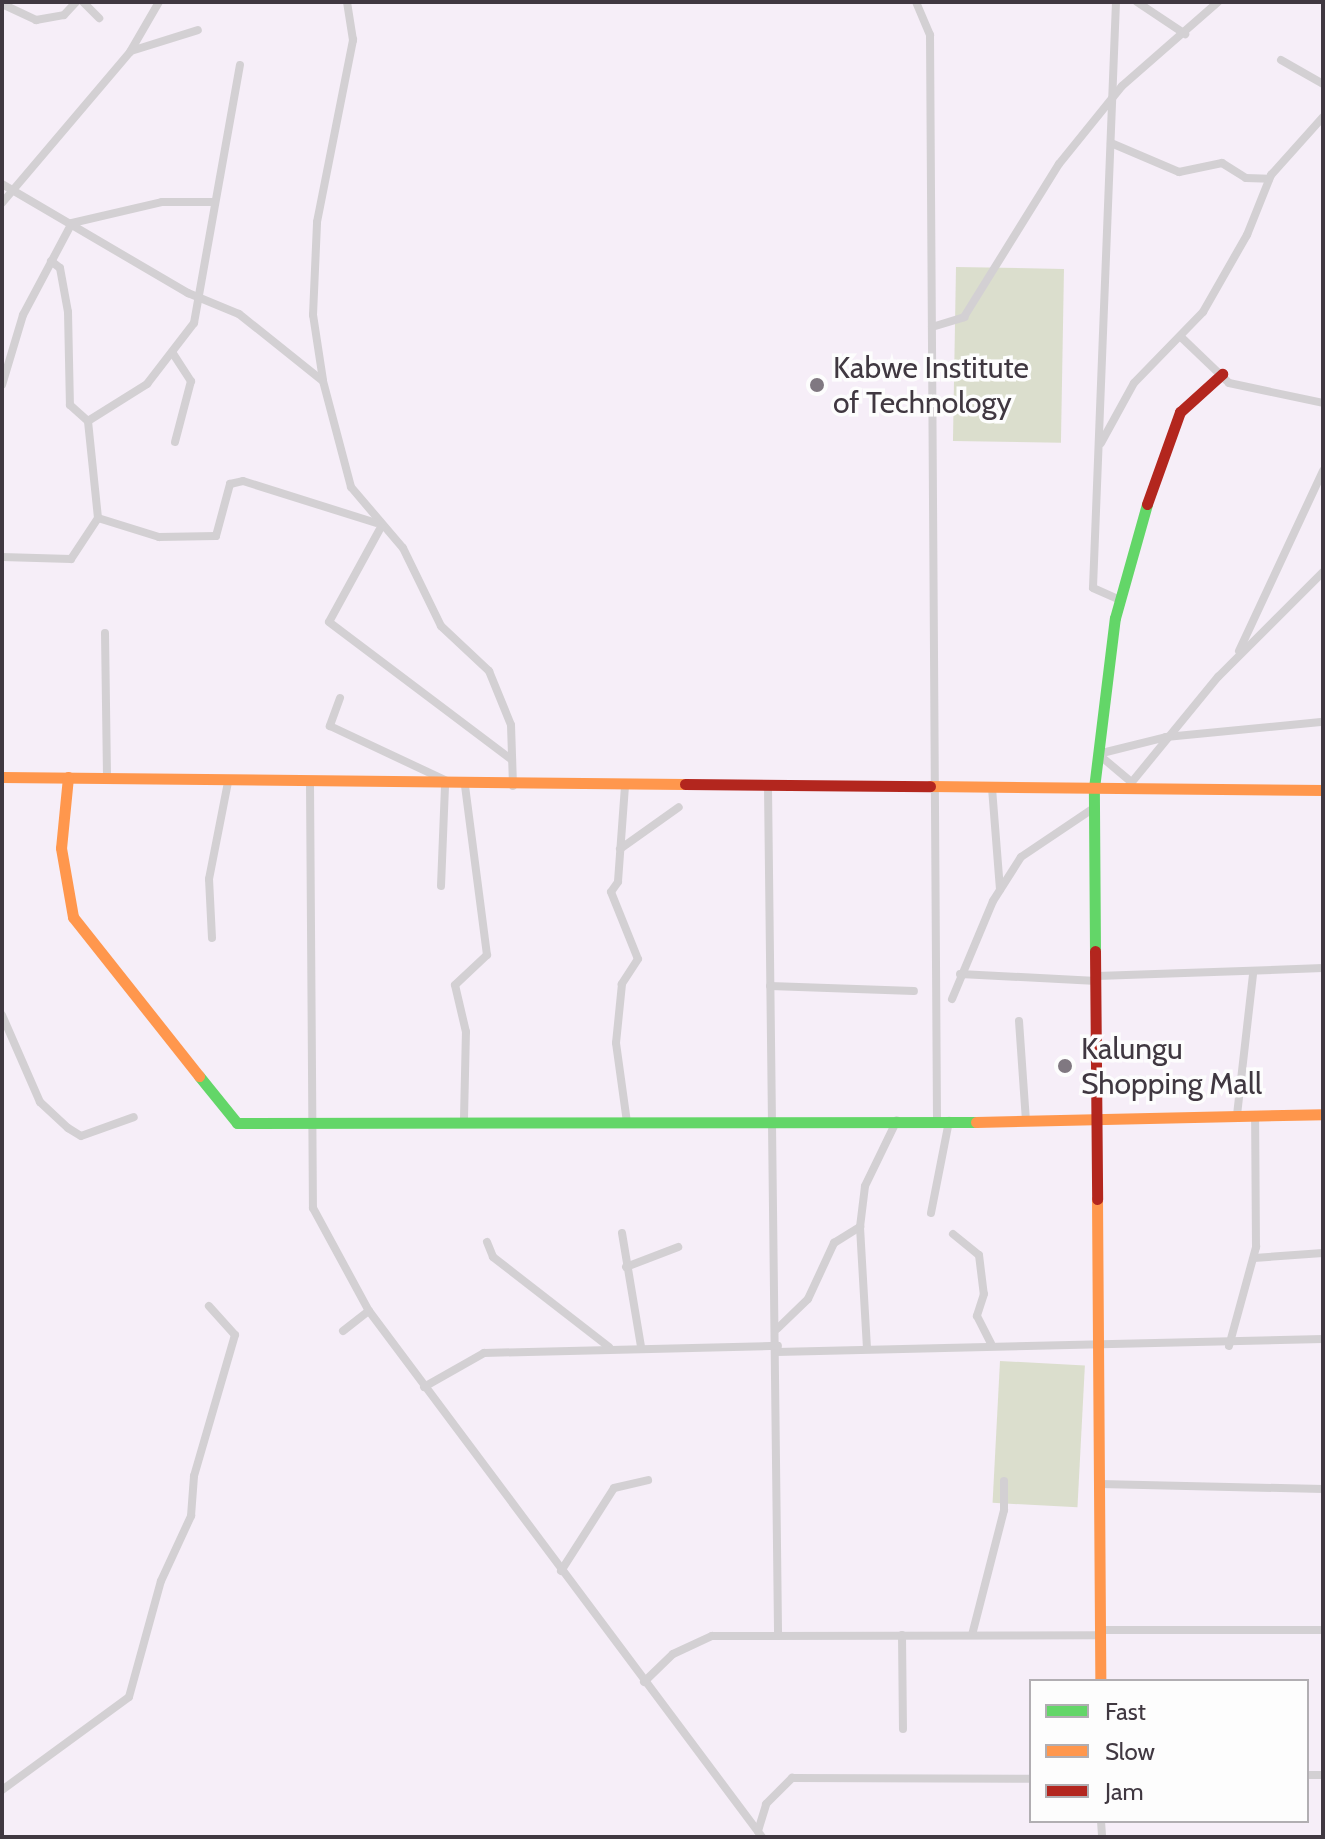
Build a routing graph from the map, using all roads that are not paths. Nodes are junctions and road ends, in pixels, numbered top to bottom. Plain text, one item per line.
1 (76, 2) edge
2 (83, 2) edge
3 (159, 2) edge
4 (347, 2) edge
5 (916, 2) edge
6 (1116, 2) edge
7 (1137, 2) edge
8 (1218, 2) edge
9 (2, 4) edge
10 (99, 18) dead end
11 (198, 30) dead end
12 (1185, 34) junction
13 (130, 52) junction
14 (1281, 60) dead end
15 (240, 65) dead end
16 (1323, 84) edge
17 (1112, 98) junction
18 (1323, 117) edge
19 (1111, 143) junction
20 (1269, 179) junction
21 (2, 184) edge
22 (14, 190) junction
23 (214, 202) junction
24 (2, 203) edge
25 (72, 223) junction
26 (51, 261) junction
27 (200, 299) junction
28 (932, 327) junction
29 (1181, 337) junction
30 (172, 352) junction
31 (1222, 374) junction
32 (323, 381) junction
33 (2, 385) edge
34 (1323, 403) edge
35 (88, 421) junction
36 (175, 442) dead end
37 (1097, 451) junction
38 (1323, 471) edge
39 (98, 518) junction
40 (379, 526) junction
41 (2, 557) edge
42 (1323, 572) edge
43 (1120, 600) junction
44 (105, 633) dead end
45 (1235, 659) junction
46 (340, 698) dead end
47 (1323, 722) edge
48 (1166, 737) junction
49 (1098, 754) junction
50 (512, 760) junction
51 (2, 777) edge
52 (68, 777) junction
53 (107, 778) junction
54 (228, 782) junction
55 (310, 784) junction
56 (1128, 784) junction
57 (447, 785) junction
58 (465, 785) junction
59 (513, 786) junction
60 (625, 786) junction
61 (768, 787) junction
62 (936, 788) junction
63 (992, 788) junction
64 (1094, 788) junction
65 (1323, 790) edge
66 (679, 807) dead end
67 (1094, 808) junction
68 (620, 849) junction
69 (441, 886) dead end
70 (1000, 891) junction
71 (212, 938) dead end
72 (1323, 968) edge
73 (960, 974) junction
74 (1253, 974) junction
75 (1097, 979) junction
76 (770, 986) junction
77 (914, 991) dead end
78 (952, 999) dead end
79 (2, 1015) edge
80 (1019, 1021) dead end
81 (1323, 1114) edge
82 (1237, 1115) junction
83 (1255, 1115) junction
84 (134, 1117) dead end
85 (464, 1118) junction
86 (772, 1120) junction
87 (897, 1120) junction
88 (943, 1120) junction
89 (1026, 1121) junction
90 (627, 1122) junction
91 (1099, 1122) junction
92 (313, 1123) junction
93 (931, 1213) dead end
94 (860, 1227) junction
95 (622, 1233) dead end
96 (953, 1234) dead end
97 (487, 1242) dead end
98 (678, 1247) dead end
99 (1323, 1253) edge
100 (1254, 1258) junction
101 (626, 1267) junction
102 (209, 1306) dead end
103 (369, 1311) junction
104 (777, 1329) junction
105 (343, 1331) dead end
106 (1323, 1339) edge
107 (1098, 1343) junction
108 (991, 1344) junction
109 (641, 1346) junction
110 (1229, 1346) junction
111 (609, 1347) junction
112 (777, 1349) junction
113 (867, 1349) junction
114 (424, 1387) junction
115 (648, 1480) dead end
116 (1004, 1481) dead end
117 (1100, 1484) junction
118 (1323, 1489) edge
119 (561, 1571) junction
120 (1323, 1630) edge
121 (1100, 1633) junction
122 (778, 1634) junction
123 (902, 1635) junction
124 (972, 1635) junction
125 (1100, 1679) edge
126 (644, 1682) junction
127 (903, 1729) dead end
128 (1029, 1779) edge
129 (2, 1790) edge
130 (760, 1834) edge

1 - 9 street
2 - 10 street
3 - 13 street
4 - 32 street
5 - 28 street
6 - 17 street
7 - 12 street
8 - 12 street
11 - 13 street
12 - 17 street
13 - 22 street
14 - 16 street
15 - 23 street
17 - 19 street
17 - 28 street
18 - 20 street
19 - 20 street
19 - 37 street
20 - 29 street
21 - 22 street
22 - 24 street
22 - 25 street
23 - 25 street
23 - 27 street
25 - 26 street
25 - 27 street
26 - 33 street
26 - 35 street
27 - 30 street
27 - 32 street
28 - 62 street
29 - 31 street
29 - 37 street
30 - 35 street
30 - 36 street
31 - 34 street
31 - 43 street
32 - 40 street
35 - 39 street
37 - 43 street
38 - 45 street
39 - 40 street
39 - 41 street
40 - 50 street
40 - 50 street
42 - 45 street
43 - 49 street
44 - 53 street
45 - 48 street
46 - 57 street
47 - 48 street
48 - 49 street
48 - 56 street
49 - 56 street
49 - 64 street
50 - 59 street
51 - 52 street
52 - 53 street
52 - 92 street
53 - 54 street
54 - 55 street
54 - 71 street
55 - 57 street
55 - 92 street
56 - 64 street
56 - 65 street
57 - 58 street
57 - 69 street
58 - 59 street
58 - 85 street
59 - 60 street
60 - 61 street
60 - 68 street
61 - 62 street
61 - 76 street
62 - 63 street
62 - 88 street
63 - 64 street
63 - 70 street
64 - 67 street
66 - 68 street
67 - 70 street
67 - 75 street
68 - 90 street
70 - 73 street
72 - 74 street
73 - 75 street
73 - 78 street
74 - 75 street
74 - 82 street
75 - 91 street
76 - 77 street
76 - 86 street
79 - 84 street
80 - 89 street
81 - 83 street
82 - 83 street
82 - 91 street
83 - 100 street
85 - 90 street
85 - 92 street
86 - 87 street
86 - 90 street
86 - 104 street
87 - 88 street
87 - 94 street
88 - 89 street
88 - 93 street
89 - 91 street
91 - 107 street
92 - 103 street
94 - 104 street
94 - 113 street
95 - 101 street
96 - 108 street
97 - 111 street
98 - 101 street
99 - 100 street
100 - 110 street
101 - 109 street
102 - 129 street
103 - 105 street
103 - 114 street
104 - 112 street
106 - 110 street
107 - 108 street
107 - 110 street
107 - 117 street
108 - 113 street
109 - 111 street
109 - 112 street
111 - 114 street
112 - 113 street
112 - 122 street
114 - 119 street
115 - 119 street
116 - 124 street
117 - 118 street
117 - 121 street
119 - 126 street
120 - 121 street
121 - 124 street
121 - 125 street
122 - 123 street
122 - 126 street
123 - 124 street
123 - 127 street
126 - 130 street
128 - 130 street

